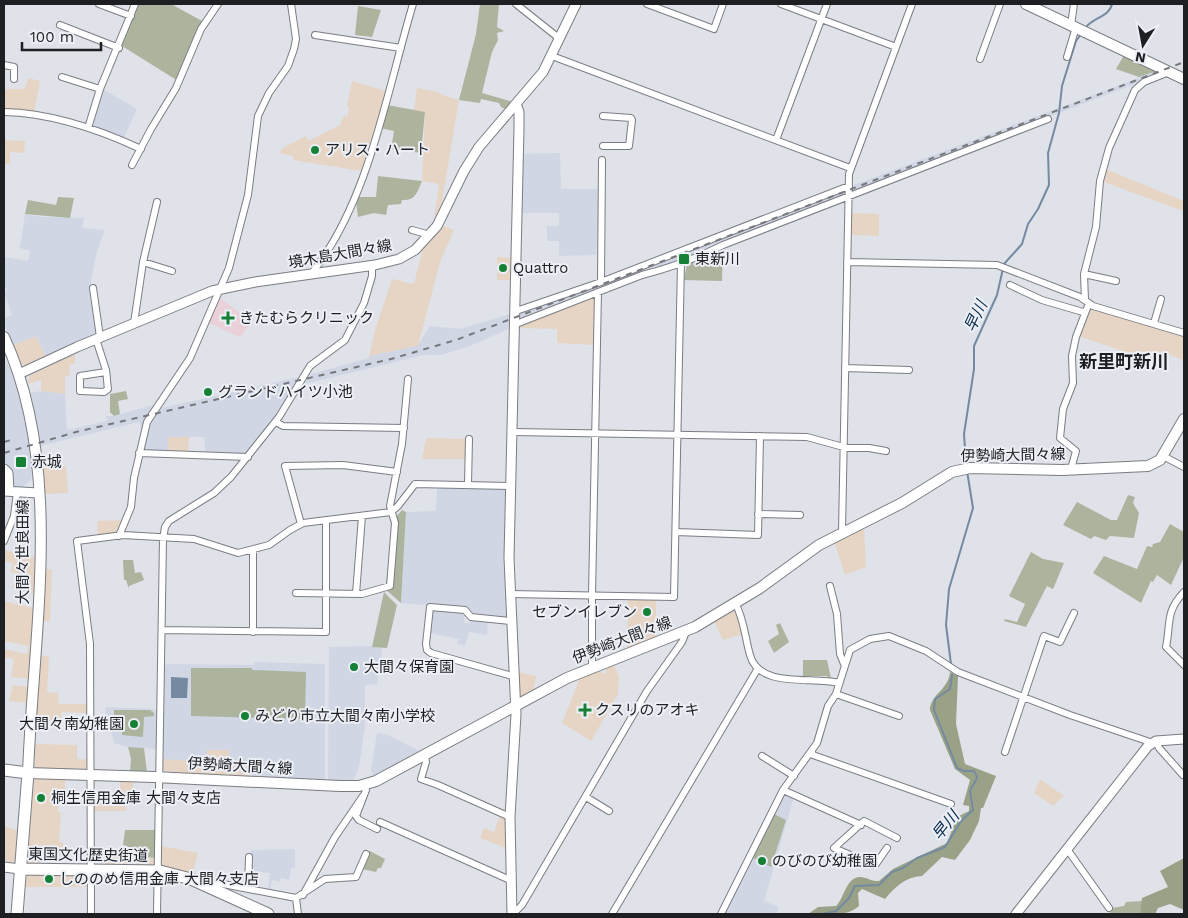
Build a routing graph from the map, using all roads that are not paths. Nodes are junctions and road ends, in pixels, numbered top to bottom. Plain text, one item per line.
1 (98, 4) edge
2 (136, 4) edge
3 (218, 4) edge
4 (291, 4) edge
5 (413, 4) edge
6 (516, 4) edge
7 (576, 4) edge
8 (647, 4) edge
9 (724, 4) edge
10 (781, 4) edge
11 (827, 4) edge
12 (912, 4) edge
13 (1000, 4) edge
14 (1026, 4) edge
15 (1074, 4) edge
16 (795, 6) edge
17 (131, 16) junction
18 (822, 19) junction
19 (60, 25) dead end
20 (1078, 28) junction
21 (315, 35) dead end
22 (560, 39) junction
23 (896, 47) junction
24 (118, 48) junction
25 (401, 48) junction
26 (552, 56) junction
27 (1067, 57) dead end
28 (980, 59) dead end
29 (4, 65) edge
30 (1169, 72) junction
31 (62, 77) dead end
32 (1184, 79) edge
33 (14, 80) dead end
34 (100, 89) junction
35 (516, 104) junction
36 (4, 112) edge
37 (603, 116) dead end
38 (1048, 119) dead end
39 (88, 128) junction
40 (776, 140) junction
41 (603, 146) dead end
42 (140, 149) junction
43 (602, 160) dead end
44 (132, 165) dead end
45 (850, 168) junction
46 (849, 186) junction
47 (849, 196) junction
48 (158, 202) dead end
49 (412, 230) dead end
50 (430, 235) junction
51 (143, 262) junction
52 (847, 262) junction
53 (681, 263) junction
54 (372, 265) junction
55 (172, 271) dead end
56 (311, 274) junction
57 (1084, 274) junction
58 (1116, 281) dead end
59 (601, 282) junction
60 (1010, 285) dead end
61 (93, 288) dead end
62 (218, 289) junction
63 (598, 292) junction
64 (1161, 299) dead end
65 (1087, 302) junction
66 (516, 311) junction
67 (1083, 312) junction
68 (134, 323) junction
69 (1154, 323) junction
70 (516, 324) junction
71 (1184, 334) edge
72 (98, 338) junction
73 (4, 341) edge
74 (844, 368) junction
75 (909, 370) dead end
76 (106, 372) junction
77 (19, 374) junction
78 (408, 379) dead end
79 (1184, 419) edge
80 (276, 422) junction
81 (404, 428) junction
82 (513, 432) junction
83 (596, 433) junction
84 (678, 434) junction
85 (760, 436) junction
86 (469, 439) dead end
87 (843, 447) junction
88 (886, 451) dead end
89 (139, 453) junction
90 (1162, 456) junction
91 (248, 457) junction
92 (1184, 466) edge
93 (4, 469) edge
94 (1071, 469) junction
95 (397, 472) junction
96 (468, 484) junction
97 (512, 486) junction
98 (10, 491) edge
99 (38, 493) junction
100 (391, 512) junction
101 (758, 514) junction
102 (800, 515) dead end
103 (362, 516) junction
104 (326, 520) junction
105 (301, 524) junction
106 (676, 532) junction
107 (842, 532) junction
108 (119, 536) junction
109 (163, 539) junction
110 (4, 541) edge
111 (253, 550) junction
112 (830, 586) dead end
113 (1184, 592) edge
114 (296, 593) dead end
115 (327, 594) junction
116 (356, 594) junction
117 (510, 594) junction
118 (592, 595) junction
119 (735, 603) junction
120 (1074, 613) dead end
121 (511, 621) junction
122 (162, 630) junction
123 (253, 632) junction
124 (686, 632) junction
125 (844, 664) junction
126 (1184, 665) edge
127 (592, 668) junction
128 (757, 670) junction
129 (512, 676) junction
130 (839, 683) junction
131 (836, 694) junction
132 (1022, 697) junction
133 (515, 707) junction
134 (899, 716) dead end
135 (1184, 739) edge
136 (1154, 742) junction
137 (812, 752) junction
138 (1005, 752) dead end
139 (425, 756) junction
140 (762, 756) dead end
141 (4, 770) edge
142 (28, 773) junction
143 (92, 775) junction
144 (1183, 775) dead end
145 (794, 776) junction
146 (158, 777) junction
147 (365, 785) junction
148 (783, 790) junction
149 (363, 796) junction
150 (586, 798) junction
151 (951, 804) dead end
152 (609, 811) dead end
153 (510, 817) junction
154 (861, 825) junction
155 (897, 838) dead end
156 (887, 848) dead end
157 (1067, 849) junction
158 (366, 854) dead end
159 (249, 857) dead end
160 (4, 867) edge
161 (20, 869) junction
162 (92, 869) junction
163 (157, 871) junction
164 (510, 880) junction
165 (196, 881) junction
166 (248, 889) junction
167 (300, 897) junction
168 (1109, 908) dead end
169 (17, 914) edge
170 (92, 914) edge
171 (157, 914) edge
172 (268, 914) edge
173 (298, 914) edge
174 (513, 914) edge
175 (612, 914) edge
176 (720, 914) edge
177 (1016, 914) edge

1 - 17 street
2 - 17 street
3 - 42 street
4 - 62 street
5 - 25 street
6 - 22 street
7 - 22 street, 境木島大間々線
8 - 9 street
10 - 16 street
11 - 18 street
12 - 23 street
13 - 28 street
14 - 20 main road
15 - 20 street
16 - 18 street
17 - 24 street
18 - 23 street
18 - 40 street
19 - 24 street
20 - 27 street
20 - 30 main road
21 - 25 street
22 - 26 street, 境木島大間々線
23 - 45 street
24 - 34 street
25 - 56 street
26 - 35 street, 境木島大間々線
26 - 40 street
29 - 33 street
30 - 32 main road
30 - 57 street
31 - 34 street
34 - 39 street
35 - 50 street, 境木島大間々線
35 - 66 street
36 - 39 street
37 - 41 street
38 - 47 street
39 - 42 street
40 - 45 street
42 - 44 street
43 - 59 street
45 - 46 street
46 - 47 street
46 - 59 street
47 - 52 street
47 - 53 street
48 - 51 street
49 - 50 street
50 - 54 street, 境木島大間々線
51 - 55 street
51 - 68 street
52 - 65 street
52 - 74 street
53 - 63 street
53 - 84 street
54 - 56 street, 境木島大間々線
54 - 80 street
56 - 62 street, 境木島大間々線
57 - 58 street
57 - 65 street
59 - 66 street
60 - 67 street
61 - 72 street
62 - 68 street, 境木島大間々線
62 - 89 street
63 - 70 street
63 - 83 street
64 - 69 street
65 - 67 street
65 - 69 street
66 - 70 street
67 - 94 street
68 - 72 street, 境木島大間々線
69 - 71 street
70 - 82 street
72 - 76 street
72 - 77 street, 境木島大間々線
73 - 77 main road, 大間々世良田線
74 - 75 street
74 - 87 street
76 - 76 street
77 - 99 main road, 大間々世良田線
78 - 81 street
79 - 90 main road
80 - 81 street
80 - 91 street
81 - 95 street
82 - 83 street
82 - 97 street
83 - 84 street
83 - 118 street
84 - 85 street
84 - 106 street
85 - 87 street
85 - 101 street
86 - 96 street
87 - 88 street
87 - 107 street
89 - 91 street
89 - 108 street
90 - 92 street
90 - 94 main road, 伊勢崎大間々線
91 - 109 street
93 - 98 street
94 - 107 main road, 伊勢崎大間々線
95 - 100 street
95 - 105 street
96 - 97 street
96 - 100 street
97 - 117 street
98 - 99 street
98 - 110 street
99 - 142 main road, 大間々世良田線
100 - 103 street
100 - 116 street
101 - 102 street
101 - 106 street
103 - 104 street
103 - 116 street
104 - 105 street
104 - 115 street
105 - 111 street
106 - 118 street
107 - 119 main road, 伊勢崎大間々線
108 - 109 street
108 - 143 street
109 - 111 street
109 - 122 street
111 - 123 street
112 - 125 street
113 - 126 street
114 - 115 street
115 - 116 street
115 - 123 street
117 - 118 street
117 - 121 street
118 - 127 street
119 - 124 main road, 伊勢崎大間々線
119 - 128 street
120 - 132 street
121 - 129 street
121 - 129 street
122 - 123 street
122 - 146 street
124 - 127 main road, 伊勢崎大間々線
124 - 150 street
125 - 130 street
125 - 132 street
127 - 133 main road, 伊勢崎大間々線
128 - 130 street
128 - 175 street
129 - 133 street
130 - 131 street
131 - 134 street
131 - 137 street
132 - 136 street
132 - 138 street
133 - 139 main road, 伊勢崎大間々線
133 - 153 street
135 - 136 street
136 - 144 street
136 - 157 street
137 - 145 street
137 - 151 street
139 - 147 main road, 伊勢崎大間々線
139 - 153 street
140 - 145 street
141 - 142 highway
142 - 143 main road, 伊勢崎大間々線
142 - 161 highway, 東国文化歴史街道
143 - 146 main road, 伊勢崎大間々線
143 - 162 street
145 - 148 street
146 - 147 main road, 伊勢崎大間々線
146 - 163 street
147 - 149 street
148 - 154 street
148 - 176 street
149 - 164 street
149 - 167 street
150 - 152 street
150 - 174 street
153 - 164 street
154 - 155 street
154 - 156 street
157 - 168 street
157 - 177 street
158 - 167 street
159 - 166 street
160 - 161 street
161 - 162 highway, 東国文化歴史街道
161 - 169 highway
162 - 163 highway, 東国文化歴史街道
162 - 170 street
163 - 165 highway, 東国文化歴史街道
163 - 171 street
164 - 174 street
165 - 166 street
165 - 172 highway, 東国文化歴史街道
166 - 167 street
167 - 173 street

